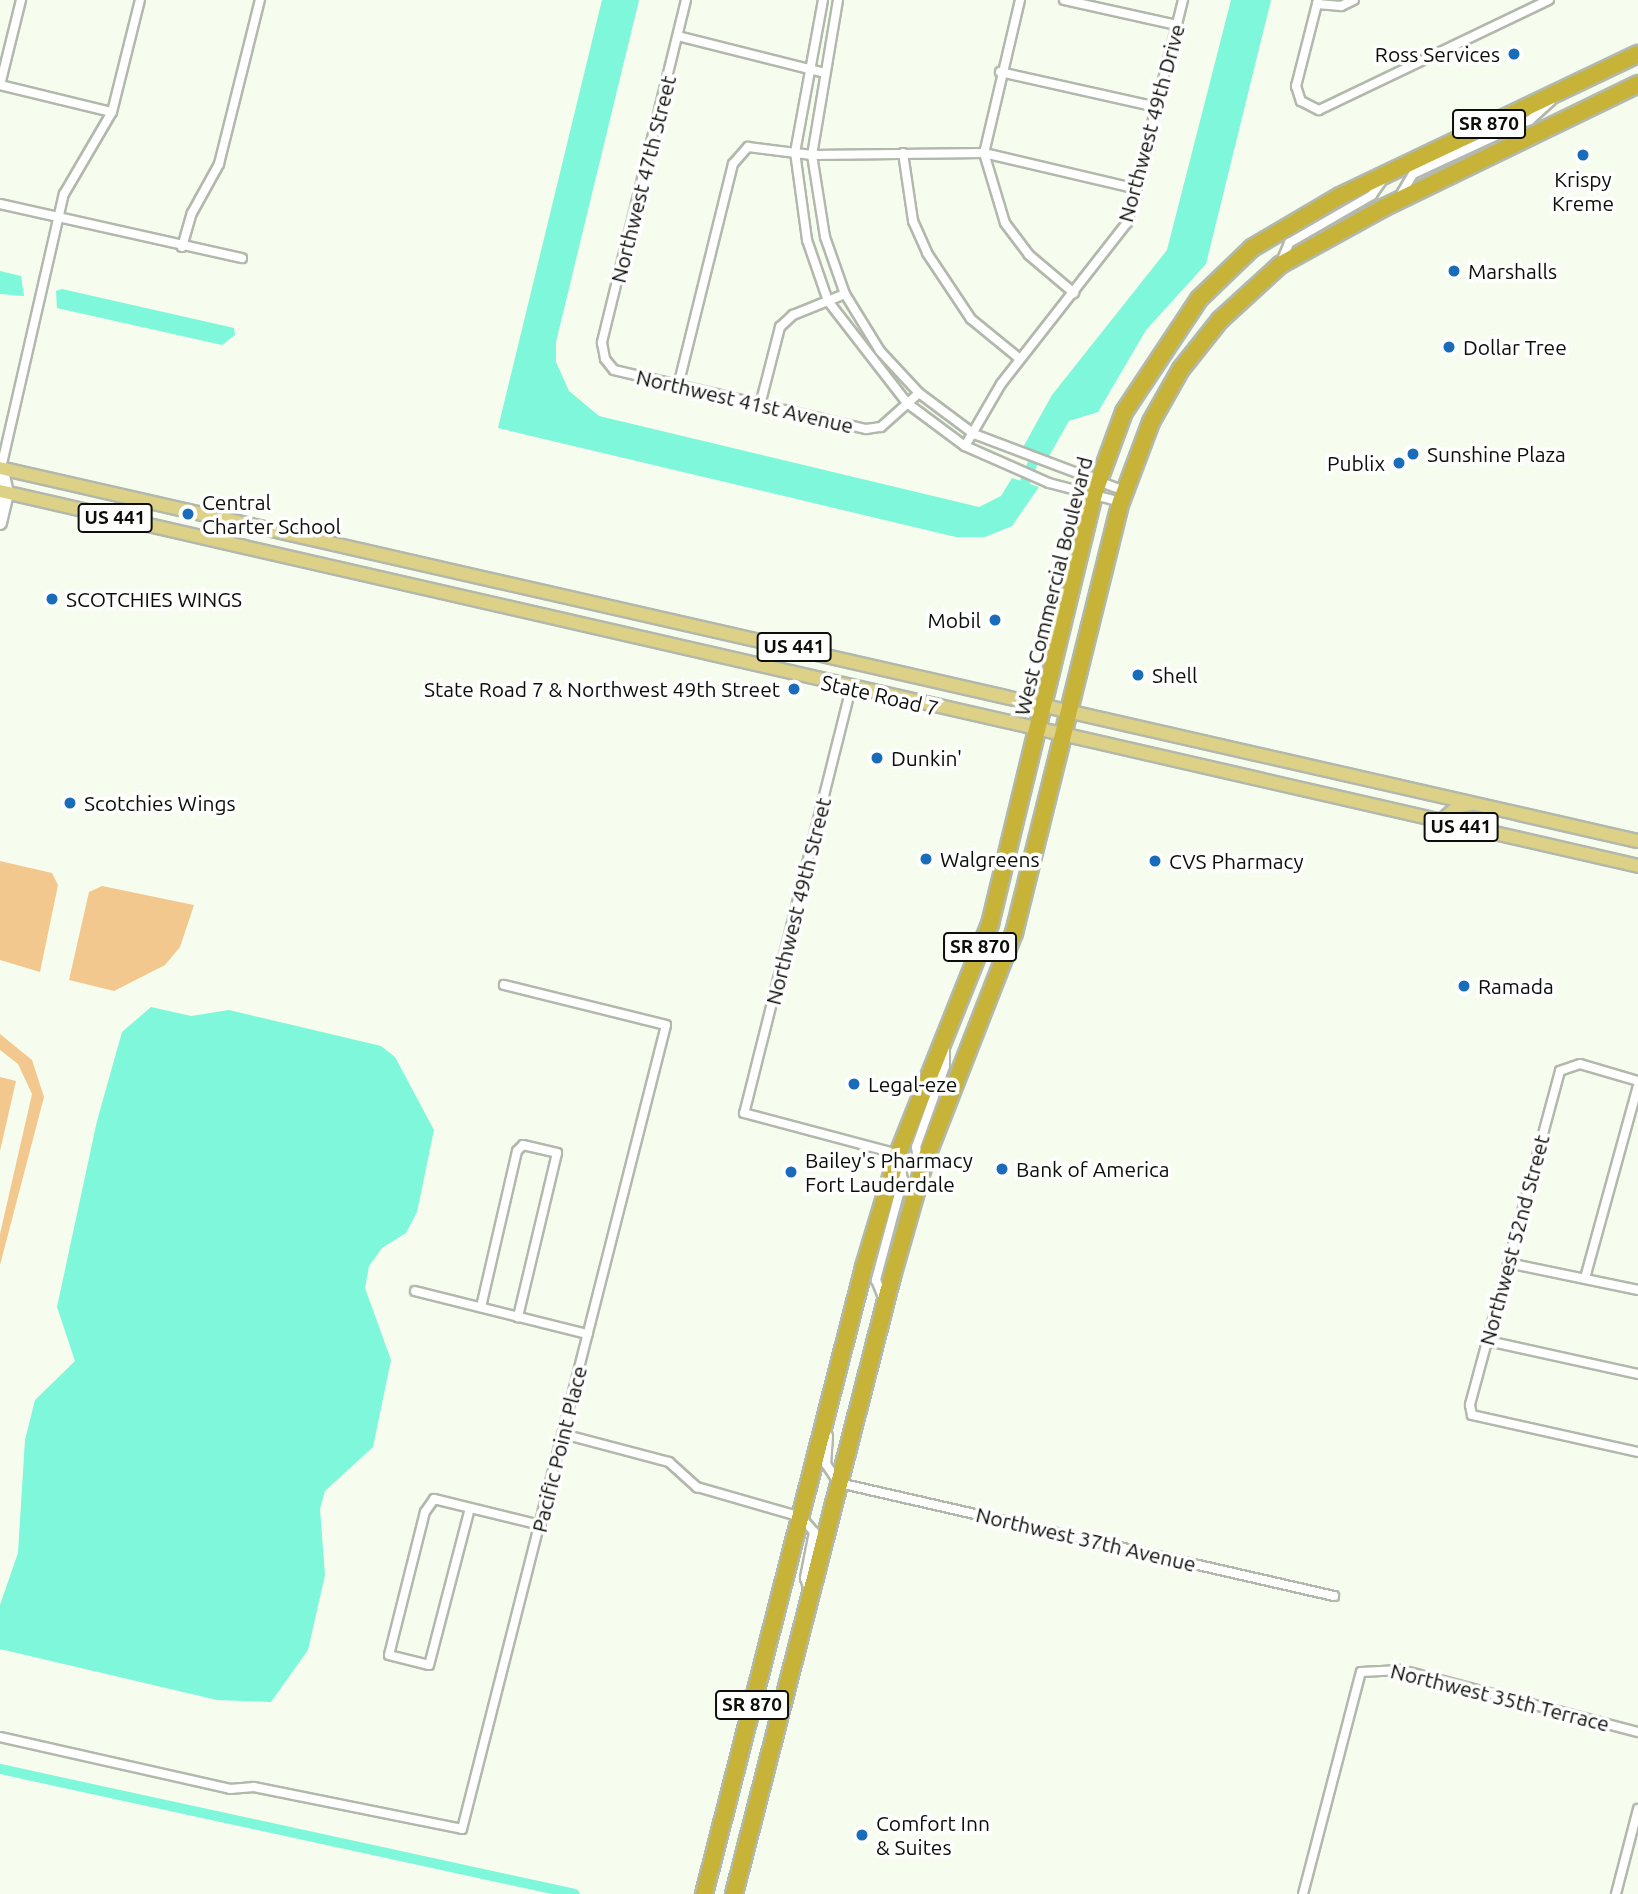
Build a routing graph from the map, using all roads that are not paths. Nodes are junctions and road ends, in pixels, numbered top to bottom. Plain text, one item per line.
1 (21, 0) edge
2 (140, 0) edge
3 (260, 0) edge
4 (686, 0) edge
5 (823, 0) edge
6 (838, 0) edge
7 (1020, 0) edge
8 (1064, 0) edge
9 (1183, 0) edge
10 (1354, 0) edge
11 (1549, 0) edge
12 (1318, 2) edge
13 (1177, 25) junction
14 (678, 36) junction
15 (1638, 54) edge
16 (807, 69) junction
17 (821, 72) junction
18 (1000, 72) junction
19 (1638, 84) edge
20 (0, 85) edge
21 (1567, 88) junction
22 (1156, 107) junction
23 (112, 112) junction
24 (795, 152) junction
25 (904, 153) junction
26 (984, 153) junction
27 (812, 155) junction
28 (1388, 172) junction
29 (1137, 189) junction
30 (1397, 201) junction
31 (0, 204) edge
32 (58, 217) junction
33 (182, 247) junction
34 (242, 258) dead end
35 (1280, 265) junction
36 (1074, 293) junction
37 (845, 294) junction
38 (828, 301) junction
39 (605, 359) joint
40 (1020, 359) junction
41 (678, 386) junction
42 (919, 393) junction
43 (907, 403) junction
44 (760, 405) junction
45 (974, 434) junction
46 (965, 446) junction
47 (0, 469) edge
48 (1096, 489) junction
49 (3, 492) edge
50 (1123, 496) junction
51 (0, 523) edge
52 (851, 688) junction
53 (1045, 703) junction
54 (1073, 709) junction
55 (1038, 732) junction
56 (1066, 738) junction
57 (1478, 803) junction
58 (1440, 822) junction
59 (1638, 841) edge
60 (1638, 866) edge
61 (504, 985) dead end
62 (942, 1039) junction
63 (1638, 1083) edge
64 (898, 1154) junction
65 (921, 1175) junction
66 (1508, 1263) junction
67 (1584, 1278) junction
68 (1638, 1290) edge
69 (415, 1291) dead end
70 (885, 1302) junction
71 (481, 1307) junction
72 (519, 1317) junction
73 (589, 1334) junction
74 (1488, 1341) junction
75 (1638, 1374) edge
76 (827, 1413) junction
77 (563, 1434) junction
78 (1638, 1452) edge
79 (839, 1483) junction
80 (470, 1508) junction
81 (801, 1517) junction
82 (541, 1525) junction
83 (810, 1594) junction
84 (1334, 1596) dead end
85 (1638, 1732) edge
86 (0, 1737) edge
87 (1638, 1810) edge
88 (704, 1894) edge
89 (734, 1894) edge
90 (1303, 1894) edge
91 (1616, 1894) edge

1 - 20 street
2 - 23 street
3 - 33 street
4 - 14 street, Northwest 47th Street
5 - 16 street
6 - 17 street
7 - 18 street
8 - 13 street
9 - 13 street, Northwest 49th Drive
10 - 12 street
11 - 12 street
13 - 22 street, Northwest 49th Drive
14 - 16 street
14 - 39 street, Northwest 47th Street
15 - 21 highway, West Commercial Boulevard / SR 870
16 - 17 street
16 - 24 street
17 - 27 street
18 - 22 street
18 - 26 street
19 - 30 highway, West Commercial Boulevard / SR 870
20 - 23 street
21 - 28 highway, West Commercial Boulevard / SR 870
21 - 30 street, West Commercial Boulevard
22 - 29 street, Northwest 49th Drive
23 - 32 street
24 - 27 street
24 - 38 street
24 - 41 street
25 - 26 street
25 - 27 street
25 - 40 street
26 - 29 street
26 - 36 street
27 - 37 street
28 - 35 street, West Commercial Boulevard
28 - 48 highway, West Commercial Boulevard / SR 870
29 - 36 street, Northwest 49th Drive
30 - 35 highway, West Commercial Boulevard / SR 870
31 - 32 street
32 - 33 street
32 - 47 street
33 - 34 street
35 - 50 highway, West Commercial Boulevard / SR 870
36 - 40 street, Northwest 49th Drive
37 - 38 street
37 - 42 street
38 - 43 street
38 - 44 street
39 - 41 street, Northwest 41st Avenue
40 - 45 street, Northwest 49th Drive
41 - 44 street, Northwest 41st Avenue
42 - 43 street, Northwest 41st Avenue
42 - 45 street
43 - 44 street, Northwest 41st Avenue
43 - 46 street
45 - 46 street, Northwest 49th Drive
45 - 48 street
46 - 48 street
47 - 49 street
47 - 53 main road, State Road 7 / US 441
48 - 50 street
48 - 53 highway, West Commercial Boulevard / SR 870
49 - 51 street
49 - 52 main road, State Road 7 / US 441
50 - 54 highway, West Commercial Boulevard / SR 870
52 - 55 main road, State Road 7 / US 441
52 - 64 street, Northwest 49th Street
53 - 54 main road, State Road 7 / US 441
53 - 55 highway, West Commercial Boulevard / SR 870
54 - 56 highway, West Commercial Boulevard / SR 870
54 - 57 main road, State Road 7 / US 441
55 - 56 main road, State Road 7 / US 441
55 - 62 highway, West Commercial Boulevard / SR 870
56 - 58 main road, State Road 7 / US 441
56 - 65 highway, West Commercial Boulevard / SR 870
57 - 58 main road
57 - 59 main road, State Road 7 / US 441
58 - 60 main road, State Road 7 / US 441
61 - 73 street, Pacific Point Place
62 - 64 highway, West Commercial Boulevard / SR 870
62 - 65 street, West Commercial Boulevard
63 - 66 street, Northwest 52nd Street
63 - 67 street
64 - 70 street, West Commercial Boulevard
64 - 76 highway, West Commercial Boulevard / SR 870
65 - 70 highway, West Commercial Boulevard / SR 870
66 - 67 street
66 - 74 street, Northwest 52nd Street
67 - 68 street
69 - 71 street
70 - 79 highway, West Commercial Boulevard / SR 870
71 - 72 street
71 - 72 street
72 - 73 street
73 - 77 street, Pacific Point Place
74 - 75 street
74 - 78 street, Northwest 52nd Street
76 - 79 street, West Commercial Boulevard
76 - 81 highway, West Commercial Boulevard / SR 870
77 - 81 street
77 - 82 street, Pacific Point Place
79 - 83 highway, West Commercial Boulevard / SR 870
79 - 84 street, Northwest 37th Avenue
80 - 80 street
80 - 82 street
81 - 83 street, West Commercial Boulevard
81 - 88 highway, West Commercial Boulevard / SR 870
82 - 86 street, Pacific Point Place
83 - 89 highway, West Commercial Boulevard / SR 870
85 - 90 street, Northwest 35th Terrace
87 - 91 street

